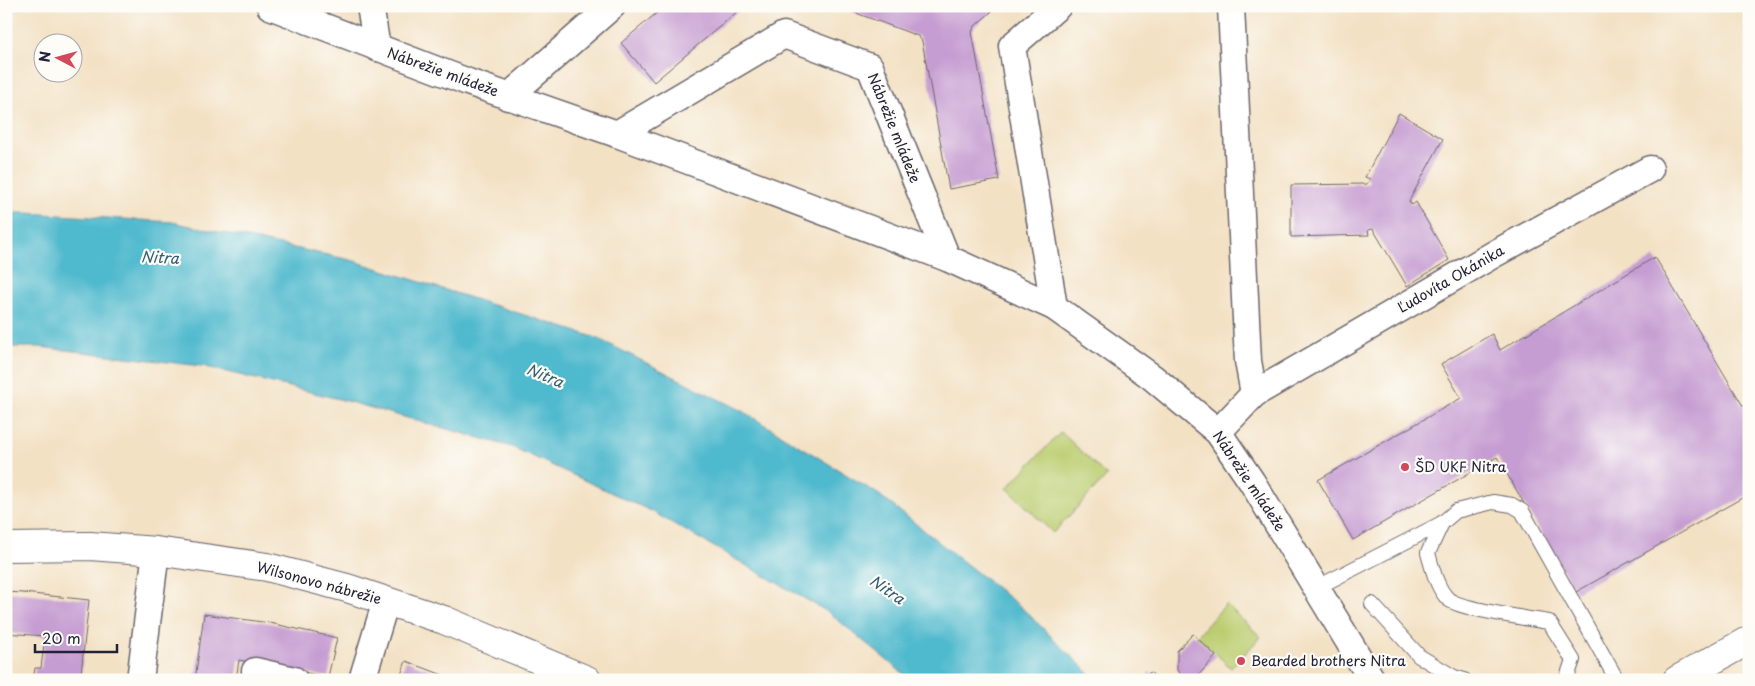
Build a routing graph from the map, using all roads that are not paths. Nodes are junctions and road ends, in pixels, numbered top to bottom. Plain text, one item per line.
1 (370, 6) edge
2 (612, 6) edge
3 (1058, 6) edge
4 (1231, 6) edge
5 (279, 8) edge
6 (377, 48) junction
7 (508, 97) junction
8 (617, 134) junction
9 (1650, 169) dead end
10 (947, 258) junction
11 (1054, 307) junction
12 (1254, 394) junction
13 (1218, 432) junction
14 (1442, 523) junction
15 (6, 547) edge
16 (156, 550) junction
17 (1316, 588) junction
18 (386, 601) junction
19 (1372, 604) dead end
20 (1749, 640) edge
21 (255, 671) dead end
22 (140, 680) edge
23 (294, 680) edge
24 (362, 680) edge
25 (587, 680) edge
26 (1372, 680) edge
27 (1464, 680) edge
28 (1566, 680) edge
29 (1617, 680) edge
30 (1677, 680) edge

1 - 6 street, Nábrežie mládeže
2 - 7 street, Nábrežie mládeže
3 - 11 street
4 - 12 street
5 - 6 street, Nábrežie mládeže
6 - 7 street, Nábrežie mládeže
7 - 8 street, Nábrežie mládeže
8 - 10 street, Nábrežie mládeže
8 - 10 street, Nábrežie mládeže
9 - 12 street, Ľudovíta Okánika
10 - 11 street, Nábrežie mládeže
11 - 13 street, Nábrežie mládeže
12 - 13 street, Ľudovíta Okánika
13 - 17 street, Nábrežie mládeže
14 - 17 lane
14 - 28 lane
14 - 29 lane
15 - 16 street, Wilsonovo nábrežie
16 - 18 street, Wilsonovo nábrežie
16 - 22 street
17 - 26 street, Nábrežie mládeže
18 - 24 street
18 - 25 street, Wilsonovo nábrežie
19 - 27 lane
20 - 30 street
21 - 23 street

